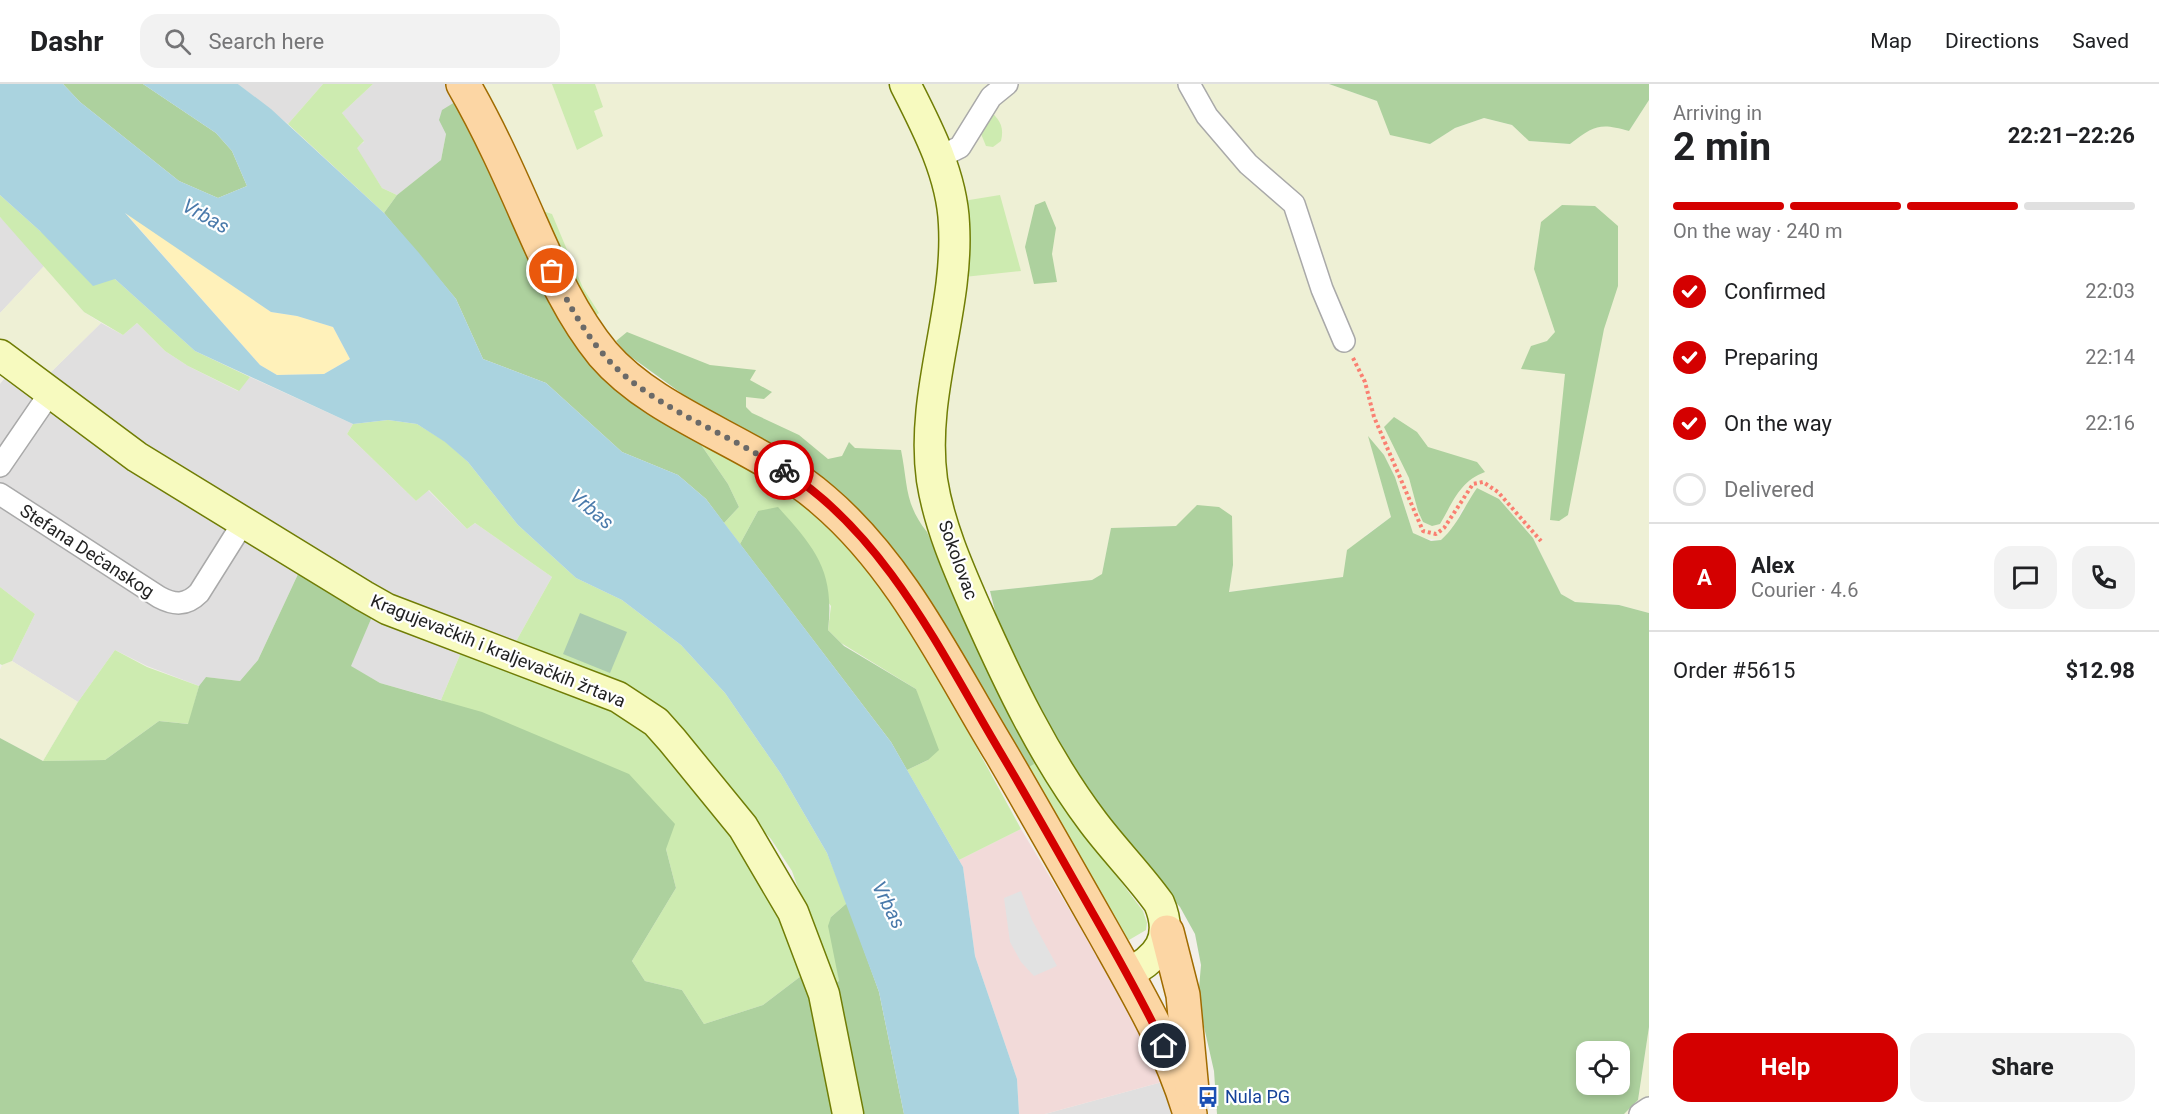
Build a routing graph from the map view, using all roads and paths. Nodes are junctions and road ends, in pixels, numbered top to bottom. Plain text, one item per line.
1 (463, 84) edge
2 (905, 84) edge
3 (1007, 84) edge
4 (1189, 84) edge
5 (938, 158) junction
6 (1344, 341) joint
7 (0, 355) edge
8 (50, 393) junction
9 (0, 466) edge
10 (0, 494) edge
11 (243, 524) junction
12 (1541, 541) dead end
13 (1167, 932) junction
14 (1127, 974) junction
15 (1649, 1108) edge
16 (848, 1114) edge
17 (1192, 1114) edge
18 (1640, 1114) edge

1 - 14 main road
2 - 5 street, Sokolovac
3 - 5 street
4 - 6 street
5 - 13 street, Sokolovac
6 - 12 path
7 - 8 street, Kragujevačkih i kraljevačkih žrtava
8 - 9 street
8 - 11 street, Kragujevačkih i kraljevačkih žrtava
10 - 11 street, Stefana Dečanskog
11 - 16 street, Kragujevačkih i kraljevačkih žrtava
13 - 14 street
13 - 17 main road
14 - 17 main road
15 - 18 street

